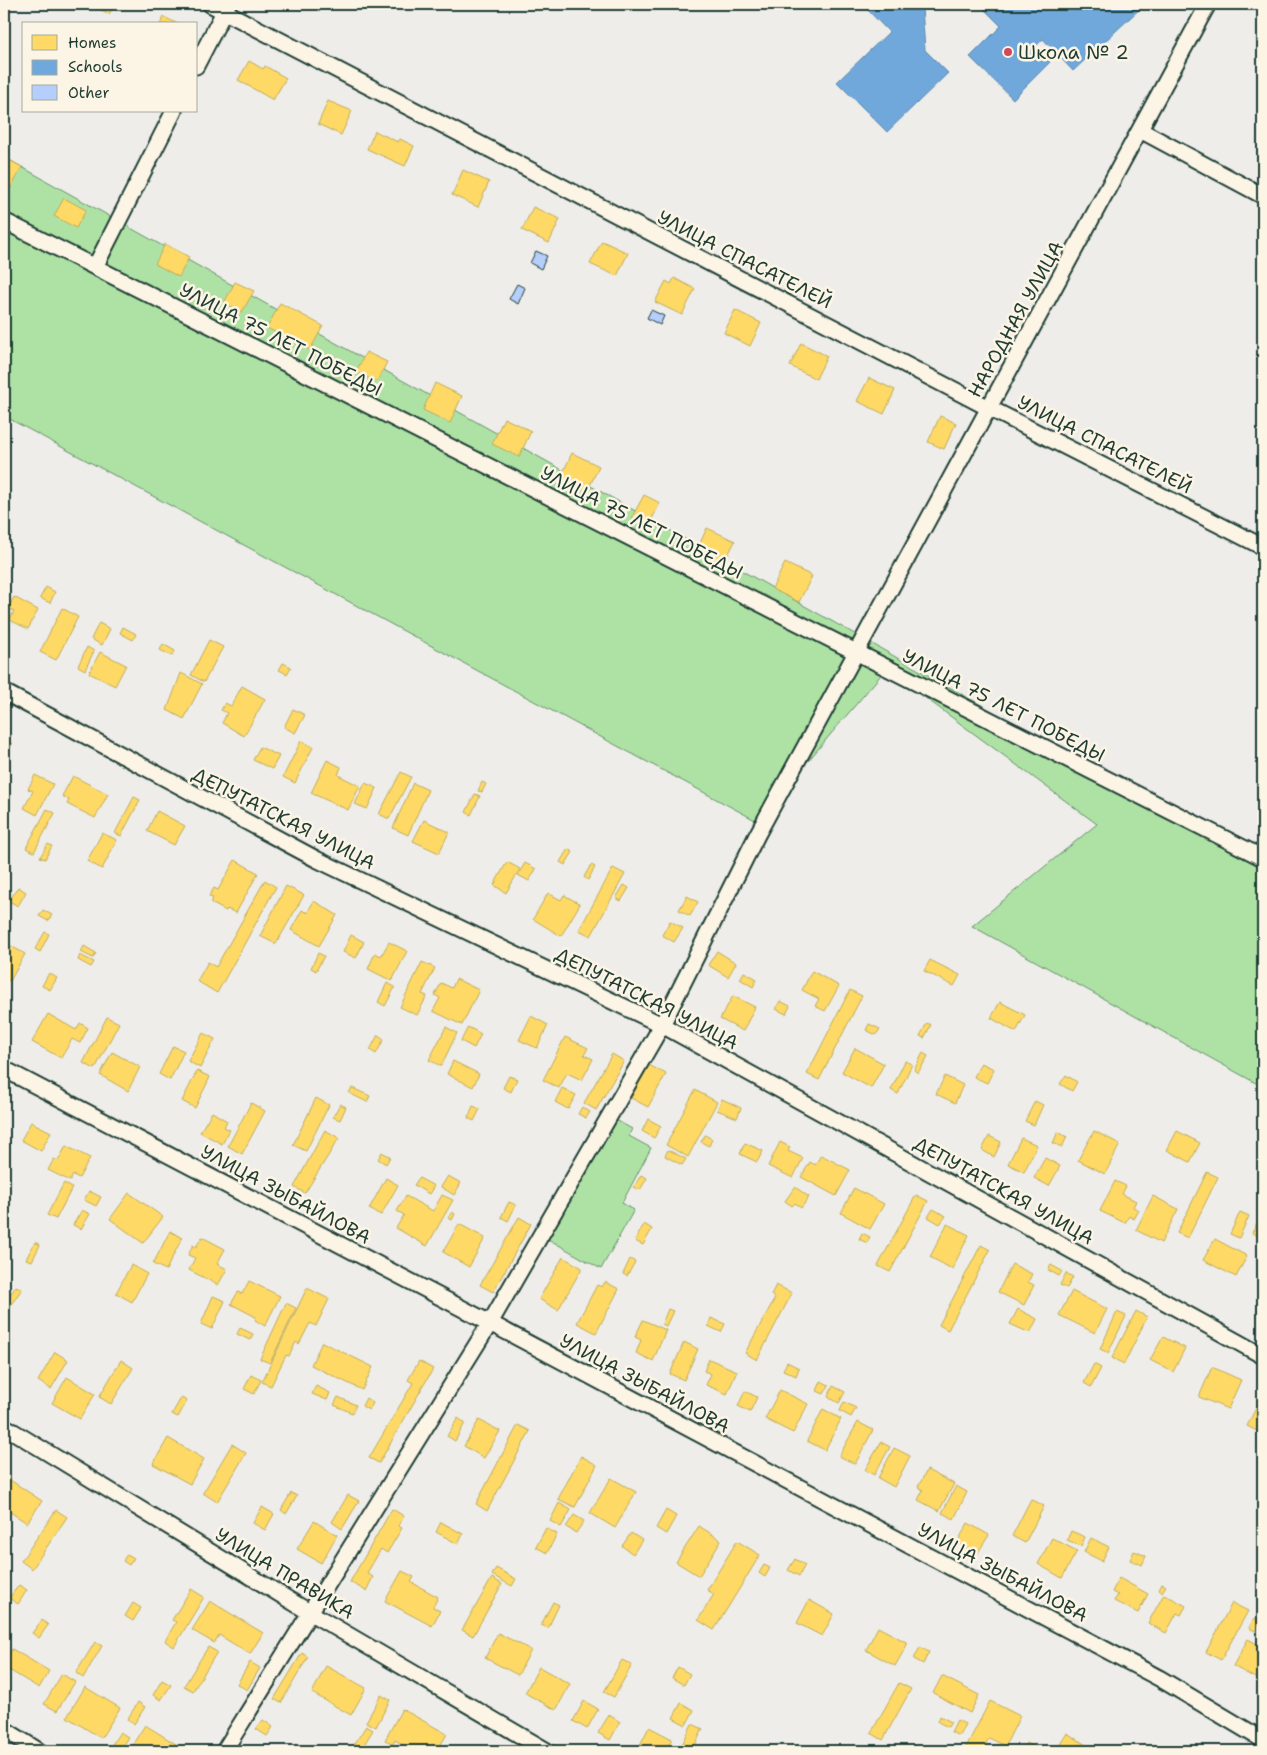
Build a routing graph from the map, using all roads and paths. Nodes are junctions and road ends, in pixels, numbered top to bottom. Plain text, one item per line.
1 (210, 4) edge
2 (1208, 4) edge
3 (226, 7) edge
4 (198, 62) edge
5 (173, 112) edge
6 (1140, 130) junction
7 (1263, 196) edge
8 (4, 221) edge
9 (95, 267) junction
10 (989, 408) junction
11 (1263, 547) edge
12 (856, 653) junction
13 (4, 692) edge
14 (1263, 858) edge
15 (662, 1025) junction
16 (4, 1069) edge
17 (490, 1323) junction
18 (1263, 1356) edge
19 (4, 1426) edge
20 (309, 1612) junction
21 (4, 1730) edge
22 (1263, 1740) edge
23 (39, 1751) edge
24 (224, 1751) edge
25 (547, 1751) edge
26 (1256, 1751) edge

1 - 3 street, УЛИЦА СПАСАТЕЛЕЙ
2 - 6 street, НАРОДНАЯ УЛИЦА
3 - 4 street
3 - 10 street, УЛИЦА СПАСАТЕЛЕЙ
5 - 9 street
6 - 7 street
6 - 10 street, НАРОДНАЯ УЛИЦА
8 - 9 street, УЛИЦА 75 ЛЕТ ПОБЕДЫ
9 - 12 street, УЛИЦА 75 ЛЕТ ПОБЕДЫ
10 - 11 street, УЛИЦА СПАСАТЕЛЕЙ
10 - 12 street, НАРОДНАЯ УЛИЦА
12 - 14 street, УЛИЦА 75 ЛЕТ ПОБЕДЫ
12 - 15 street, НАРОДНАЯ УЛИЦА
13 - 15 street, ДЕПУТАТСКАЯ УЛИЦА
15 - 17 street, НАРОДНАЯ УЛИЦА
15 - 18 street, ДЕПУТАТСКАЯ УЛИЦА
16 - 17 street, УЛИЦА ЗЫБАЙЛОВА
17 - 20 street, НАРОДНАЯ УЛИЦА
17 - 22 street, УЛИЦА ЗЫБАЙЛОВА
19 - 20 street, УЛИЦА ПРАВИКА
20 - 24 street, НАРОДНАЯ УЛИЦА
20 - 25 street, УЛИЦА ПРАВИКА
21 - 23 street
22 - 26 street

